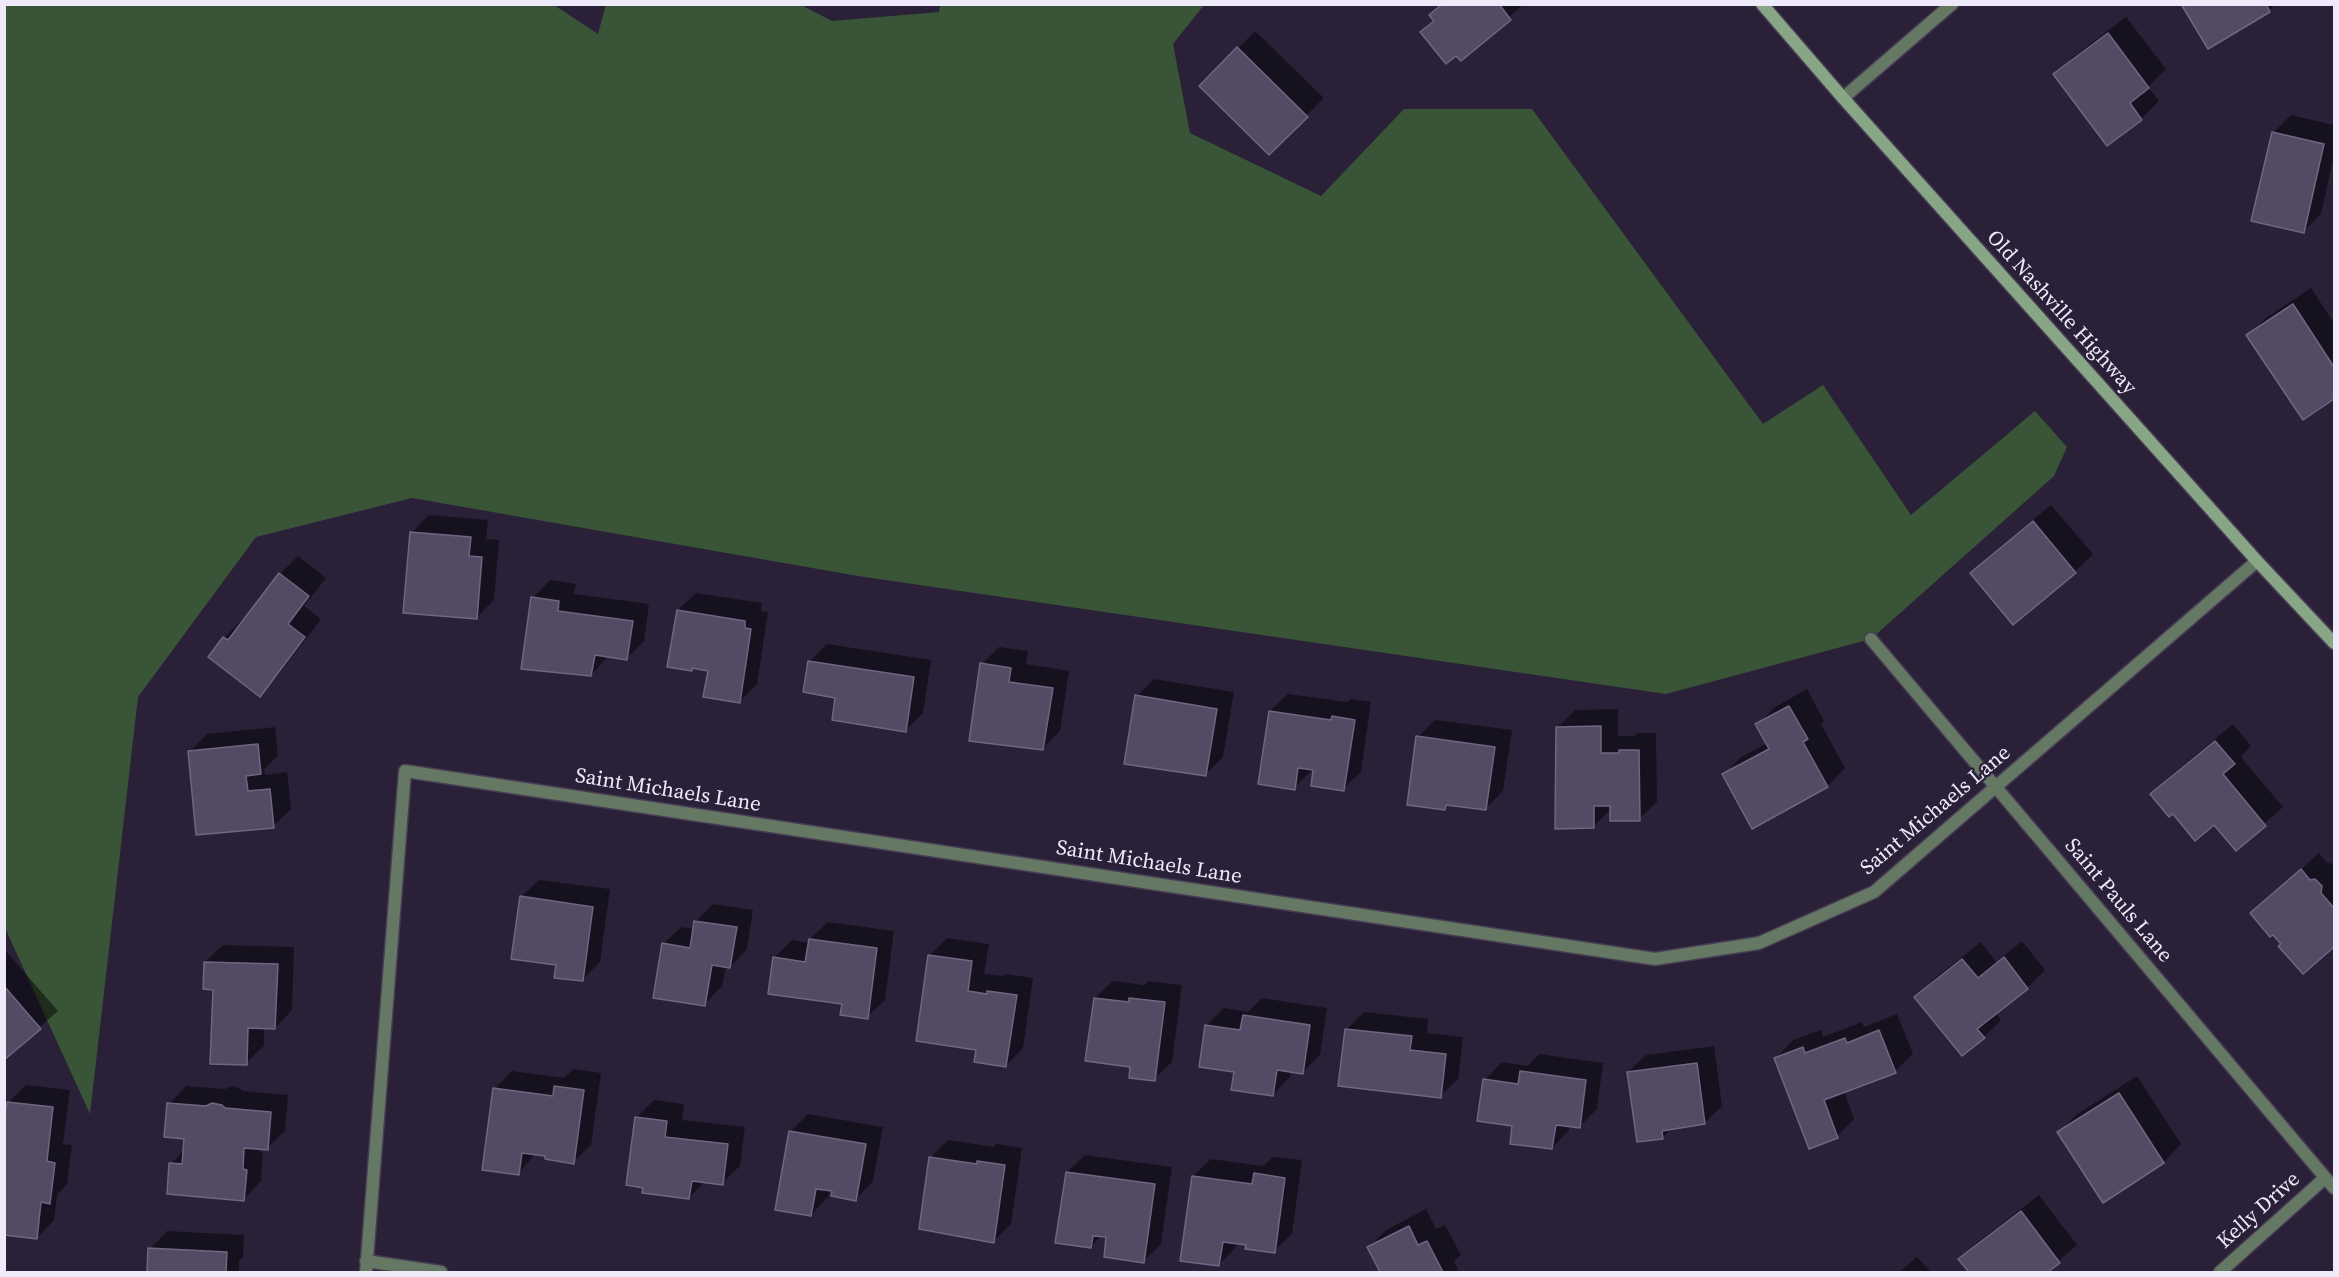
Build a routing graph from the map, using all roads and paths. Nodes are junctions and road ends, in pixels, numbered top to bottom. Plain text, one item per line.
1 (1762, 4) edge
2 (1952, 4) edge
3 (1843, 98) junction
4 (2257, 561) junction
5 (1871, 639) dead end
6 (2334, 643) edge
7 (1996, 785) junction
8 (2325, 1178) junction
9 (2334, 1188) edge
10 (366, 1267) edge
11 (441, 1272) edge
12 (2220, 1272) edge

1 - 3 main road, Old Nashville Highway
2 - 3 street
3 - 4 main road, Old Nashville Highway
4 - 6 main road, Old Nashville Highway
4 - 7 street, Saint Michaels Lane
5 - 7 street, Saint Pauls Lane
7 - 8 street, Saint Pauls Lane
7 - 10 street, Saint Michaels Lane
8 - 9 street, Saint Pauls Lane
8 - 12 street, Kelly Drive
10 - 11 street

